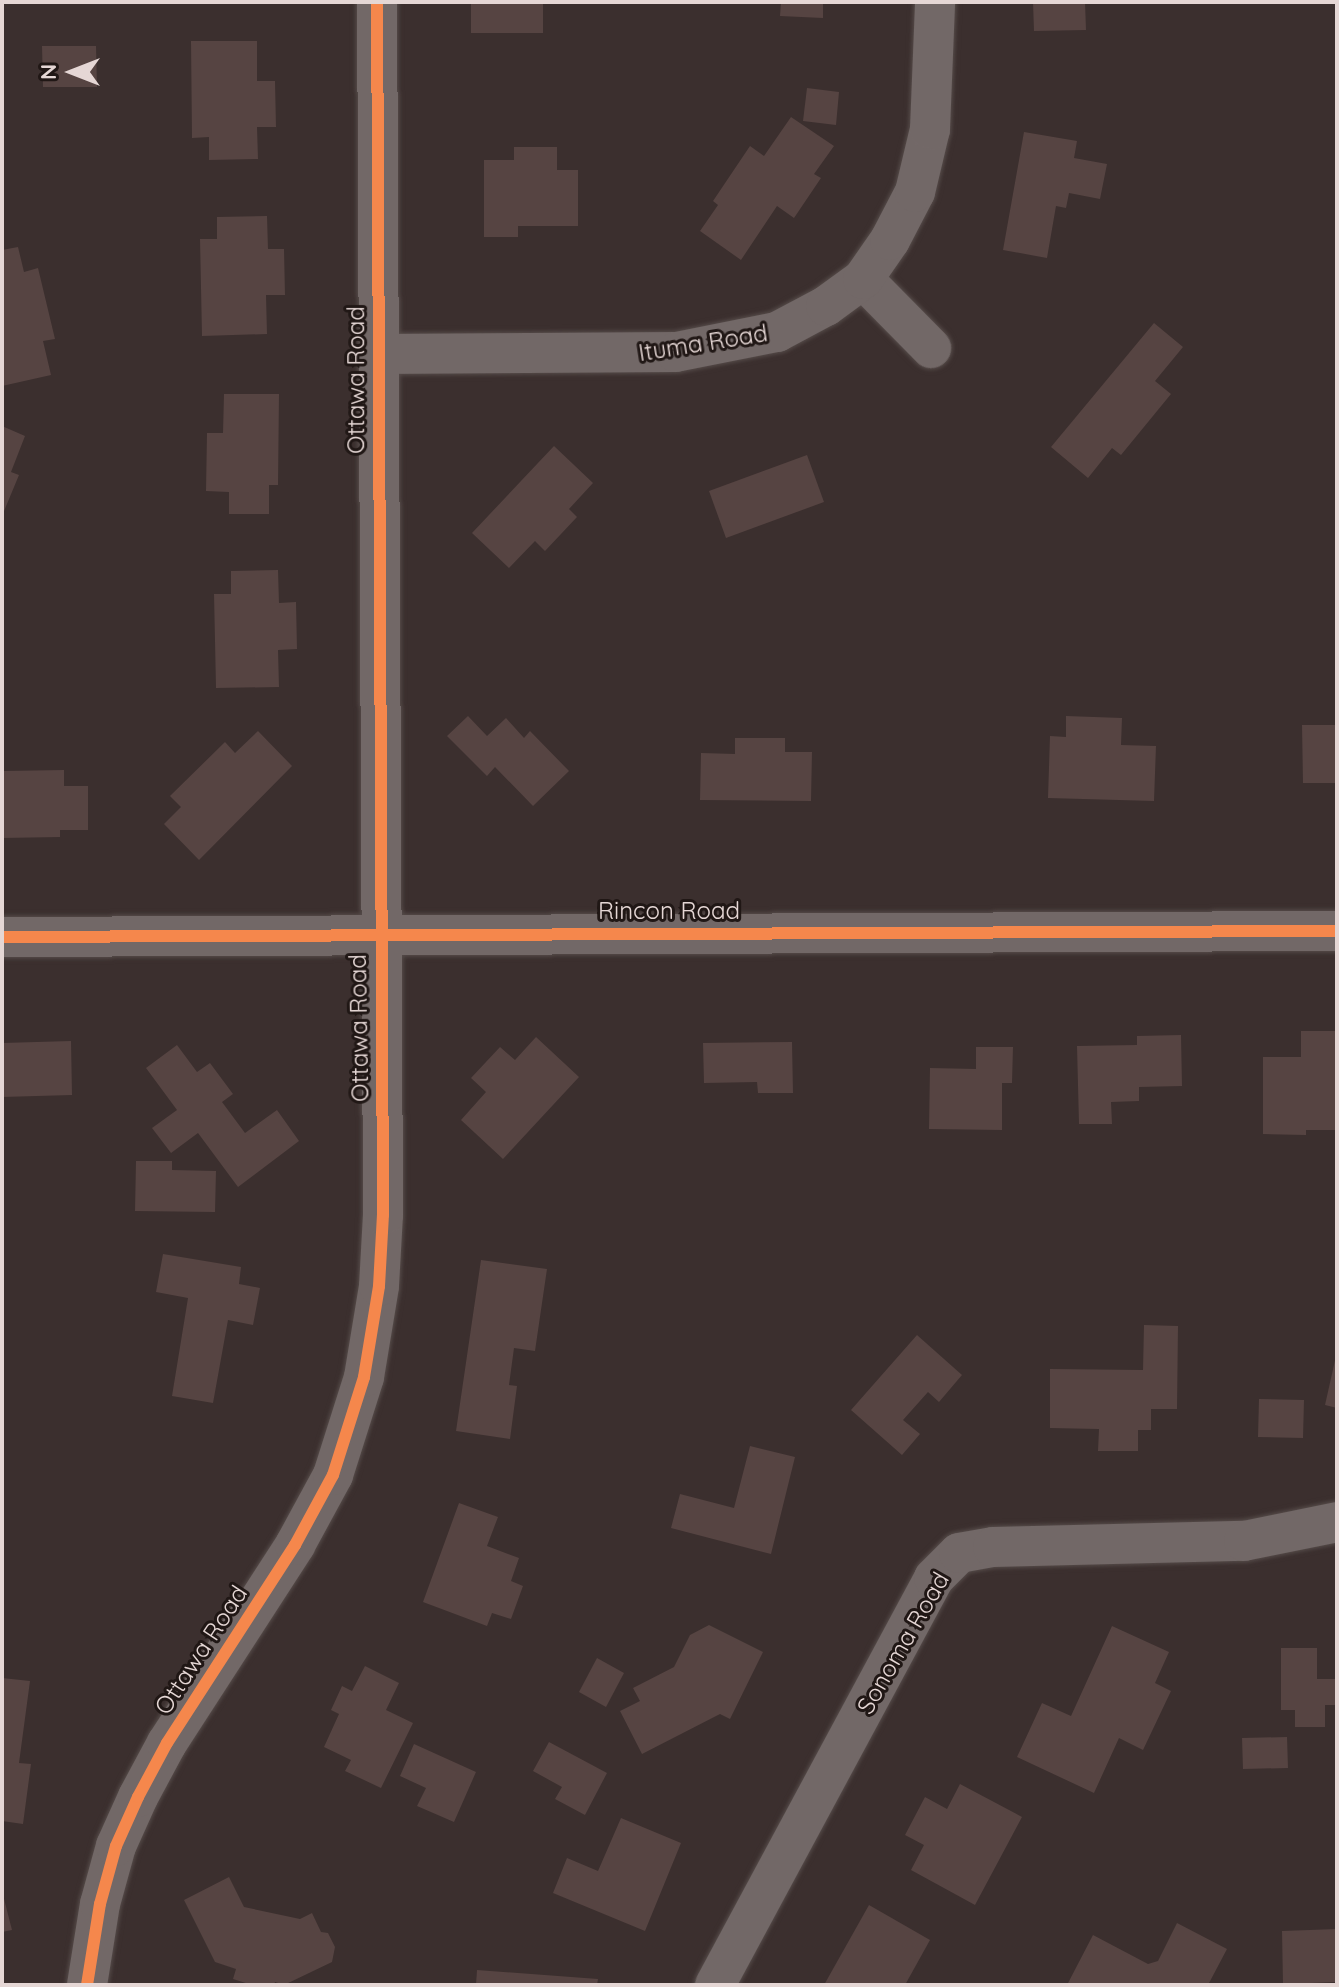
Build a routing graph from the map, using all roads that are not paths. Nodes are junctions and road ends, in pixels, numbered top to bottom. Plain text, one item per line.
1 (377, 2) edge
2 (935, 2) edge
3 (863, 279) junction
4 (931, 348) dead end
5 (378, 354) junction
6 (1337, 931) edge
7 (379, 934) junction
8 (2, 937) edge
9 (1337, 1522) edge
10 (87, 1985) edge
11 (715, 1985) edge

1 - 5 street, Ottawa Road
2 - 3 street, Ituma Road
3 - 4 street
3 - 5 street, Ituma Road
5 - 7 street, Ottawa Road
6 - 7 street, Rincon Road
7 - 8 street, Rincon Road
7 - 10 street, Ottawa Road
9 - 11 street, Sonoma Road

